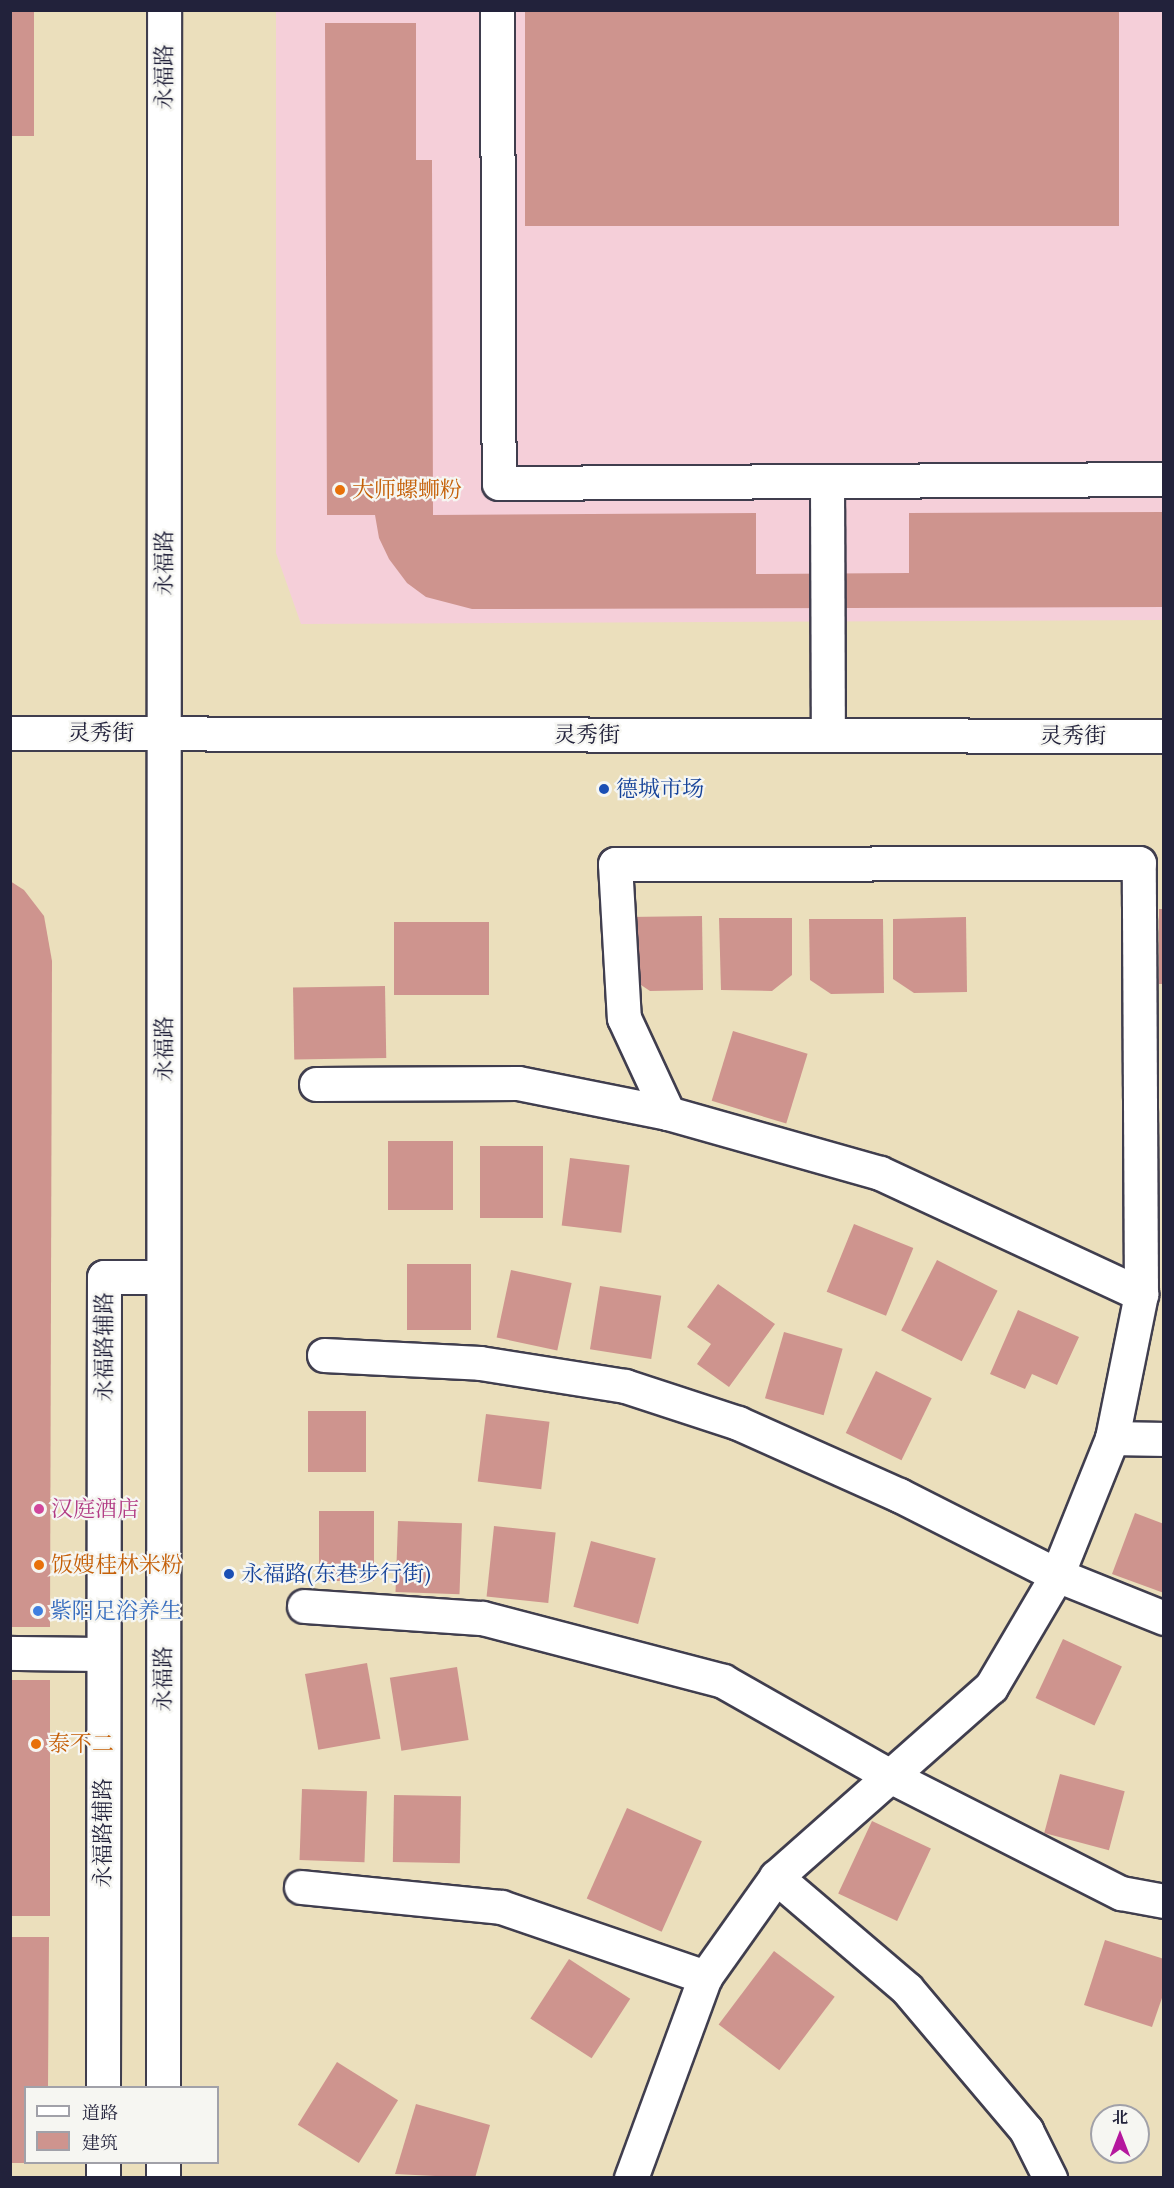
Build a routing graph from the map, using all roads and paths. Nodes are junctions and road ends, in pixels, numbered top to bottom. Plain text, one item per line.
1 (164, 10) edge
2 (497, 10) edge
3 (1164, 479) edge
4 (827, 481) junction
5 (10, 733) edge
6 (164, 733) junction
7 (828, 735) junction
8 (1164, 736) edge
9 (316, 1084) dead end
10 (668, 1113) junction
11 (164, 1277) junction
12 (1142, 1294) junction
13 (324, 1356) dead end
14 (1112, 1438) junction
15 (1164, 1439) edge
16 (1057, 1575) junction
17 (304, 1605) dead end
18 (1164, 1618) edge
19 (10, 1653) edge
20 (103, 1654) junction
21 (890, 1776) junction
22 (776, 1877) junction
23 (301, 1887) dead end
24 (1164, 1901) edge
25 (705, 1977) junction
26 (103, 2086) edge
27 (163, 2086) edge
28 (631, 2178) edge
29 (1050, 2178) edge

1 - 6 street, 永福路
2 - 4 street
3 - 4 street
4 - 7 street
5 - 6 street, 灵秀街
6 - 7 street, 灵秀街
6 - 11 street, 永福路
7 - 8 street, 灵秀街
9 - 10 street
10 - 12 street
10 - 12 street
11 - 20 street, 永福路辅路
11 - 27 street, 永福路
12 - 14 street
13 - 16 street
14 - 15 street
14 - 16 street
16 - 18 street
16 - 21 street
17 - 21 street
19 - 20 street
20 - 26 street, 永福路辅路
21 - 22 street
21 - 24 street
22 - 25 street
22 - 29 street
23 - 25 street
25 - 28 street

